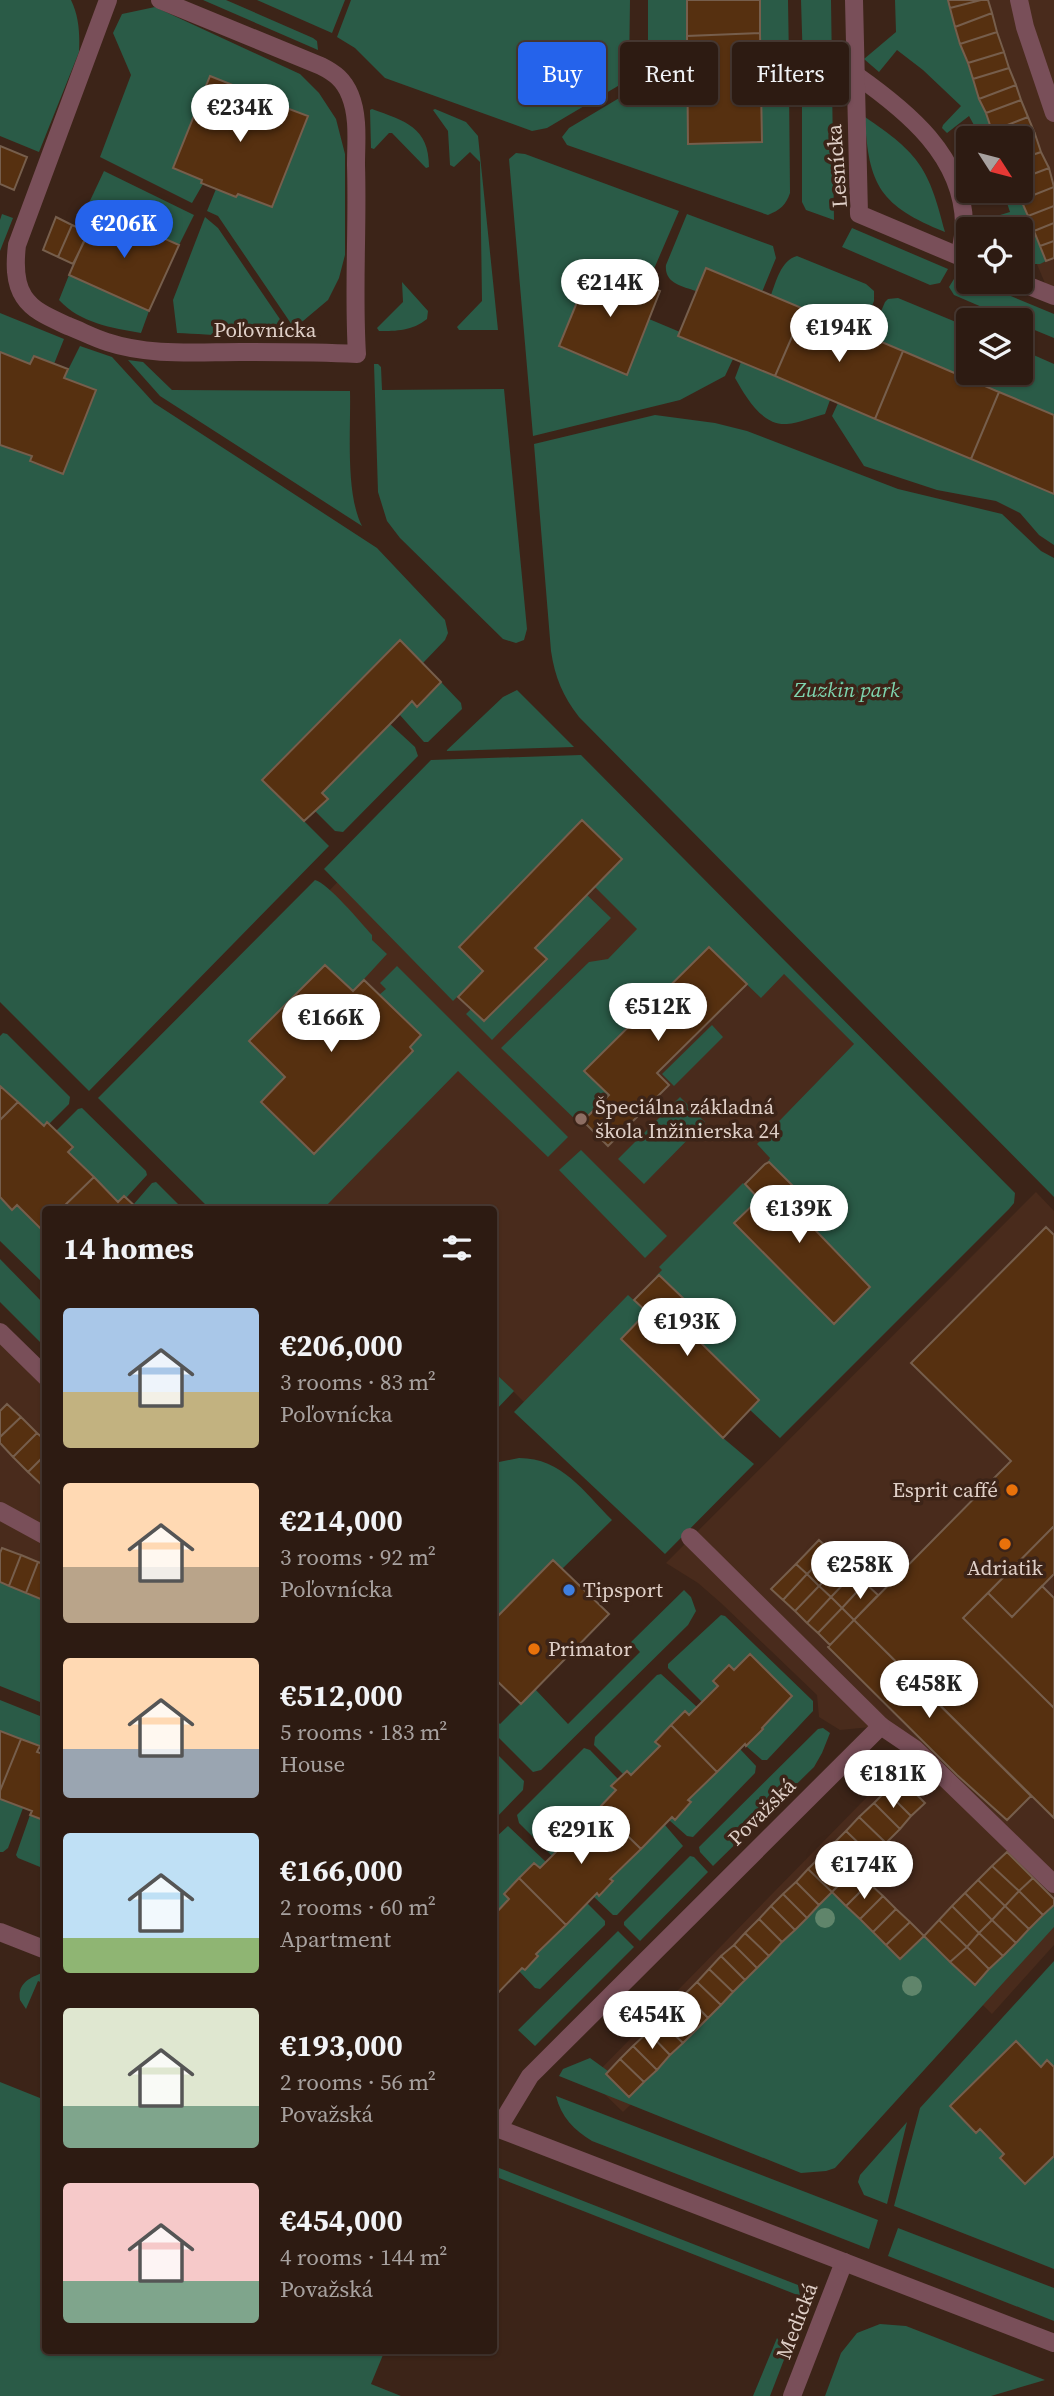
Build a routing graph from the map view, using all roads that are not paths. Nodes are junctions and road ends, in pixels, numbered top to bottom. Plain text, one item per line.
1 (108, 0) edge
2 (160, 0) edge
3 (854, 0) edge
4 (1019, 0) edge
5 (856, 75) junction
6 (1054, 113) edge
7 (963, 217) edge
8 (956, 255) edge
9 (1033, 288) edge
10 (1054, 296) edge
11 (0, 1332) edge
12 (42, 1373) edge
13 (0, 1511) edge
14 (42, 1534) edge
15 (690, 1537) dead end
16 (881, 1726) junction
17 (1054, 1884) edge
18 (0, 1933) edge
19 (42, 1949) edge
20 (497, 2126) edge
21 (497, 2128) edge
22 (844, 2262) junction
23 (1054, 2343) edge
24 (792, 2396) edge

1 - 2 street, Poľovnícka
3 - 5 street, Lesnícka
4 - 6 street
5 - 7 street
5 - 8 street, Lesnícka
9 - 10 street
11 - 12 street
13 - 14 street
15 - 16 street
16 - 17 street
16 - 20 street, Považská
18 - 19 street
21 - 22 street, Považská
22 - 23 street, Považská
22 - 24 street, Medická

